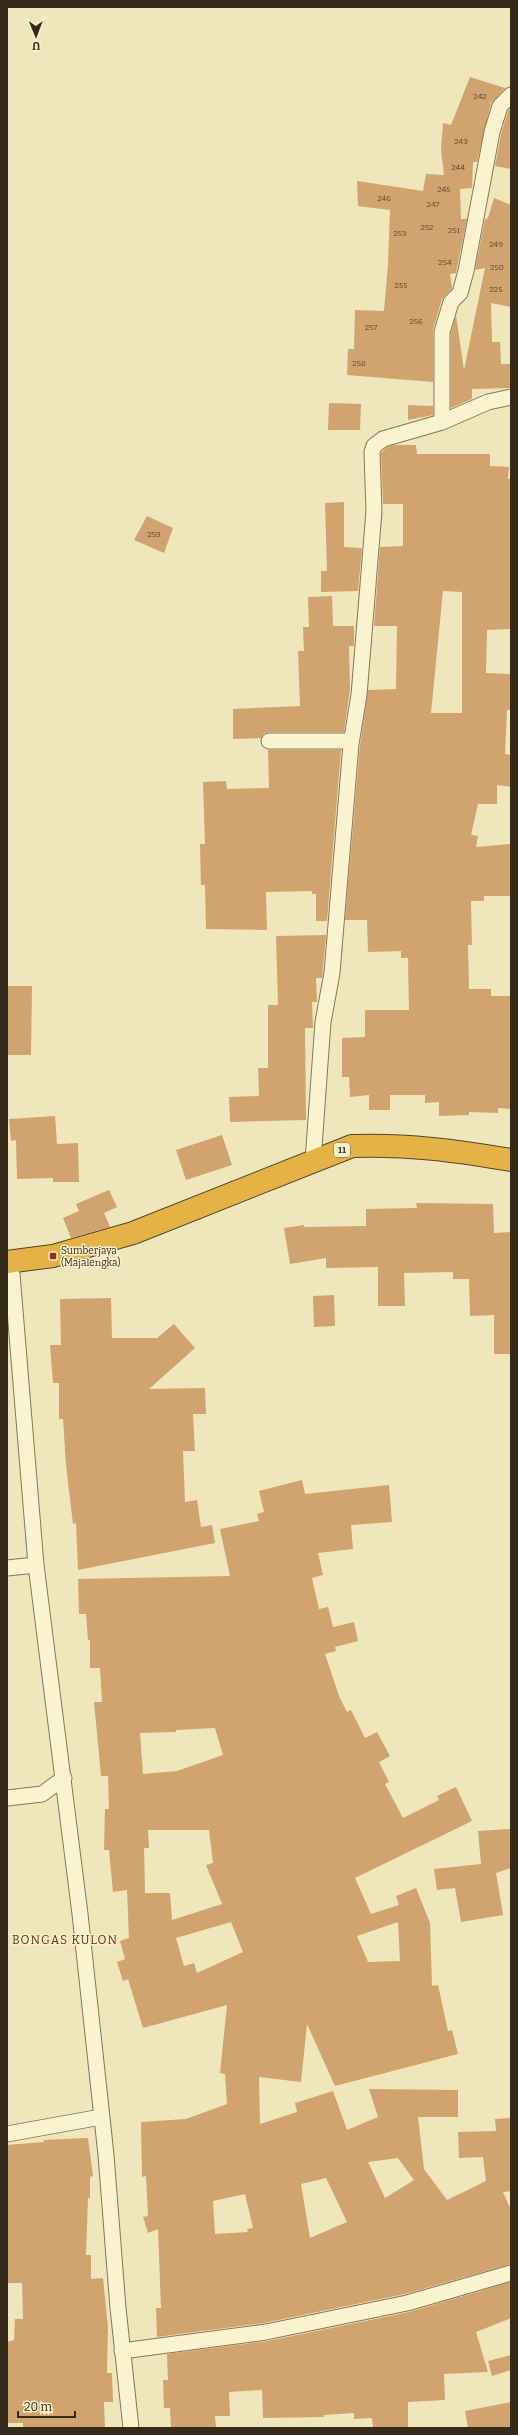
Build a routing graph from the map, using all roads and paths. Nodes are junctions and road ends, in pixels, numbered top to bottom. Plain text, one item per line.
1 (511, 95) edge
2 (511, 398) edge
3 (442, 422) junction
4 (351, 741) junction
5 (269, 742) dead end
6 (511, 1160) edge
7 (313, 1161) junction
8 (9, 1262) edge
9 (36, 1565) junction
10 (7, 1568) edge
11 (64, 1778) junction
12 (7, 1798) edge
13 (101, 2117) junction
14 (7, 2134) edge
15 (511, 2273) edge
16 (122, 2351) junction
17 (131, 2428) edge

1 - 3 street
2 - 3 street
3 - 4 street
4 - 5 street
4 - 7 street
6 - 7 highway, 11
7 - 8 highway, 11
8 - 9 street
9 - 10 street
9 - 11 street
11 - 12 street
11 - 13 street
13 - 14 street
13 - 16 street
15 - 16 street
16 - 17 street

